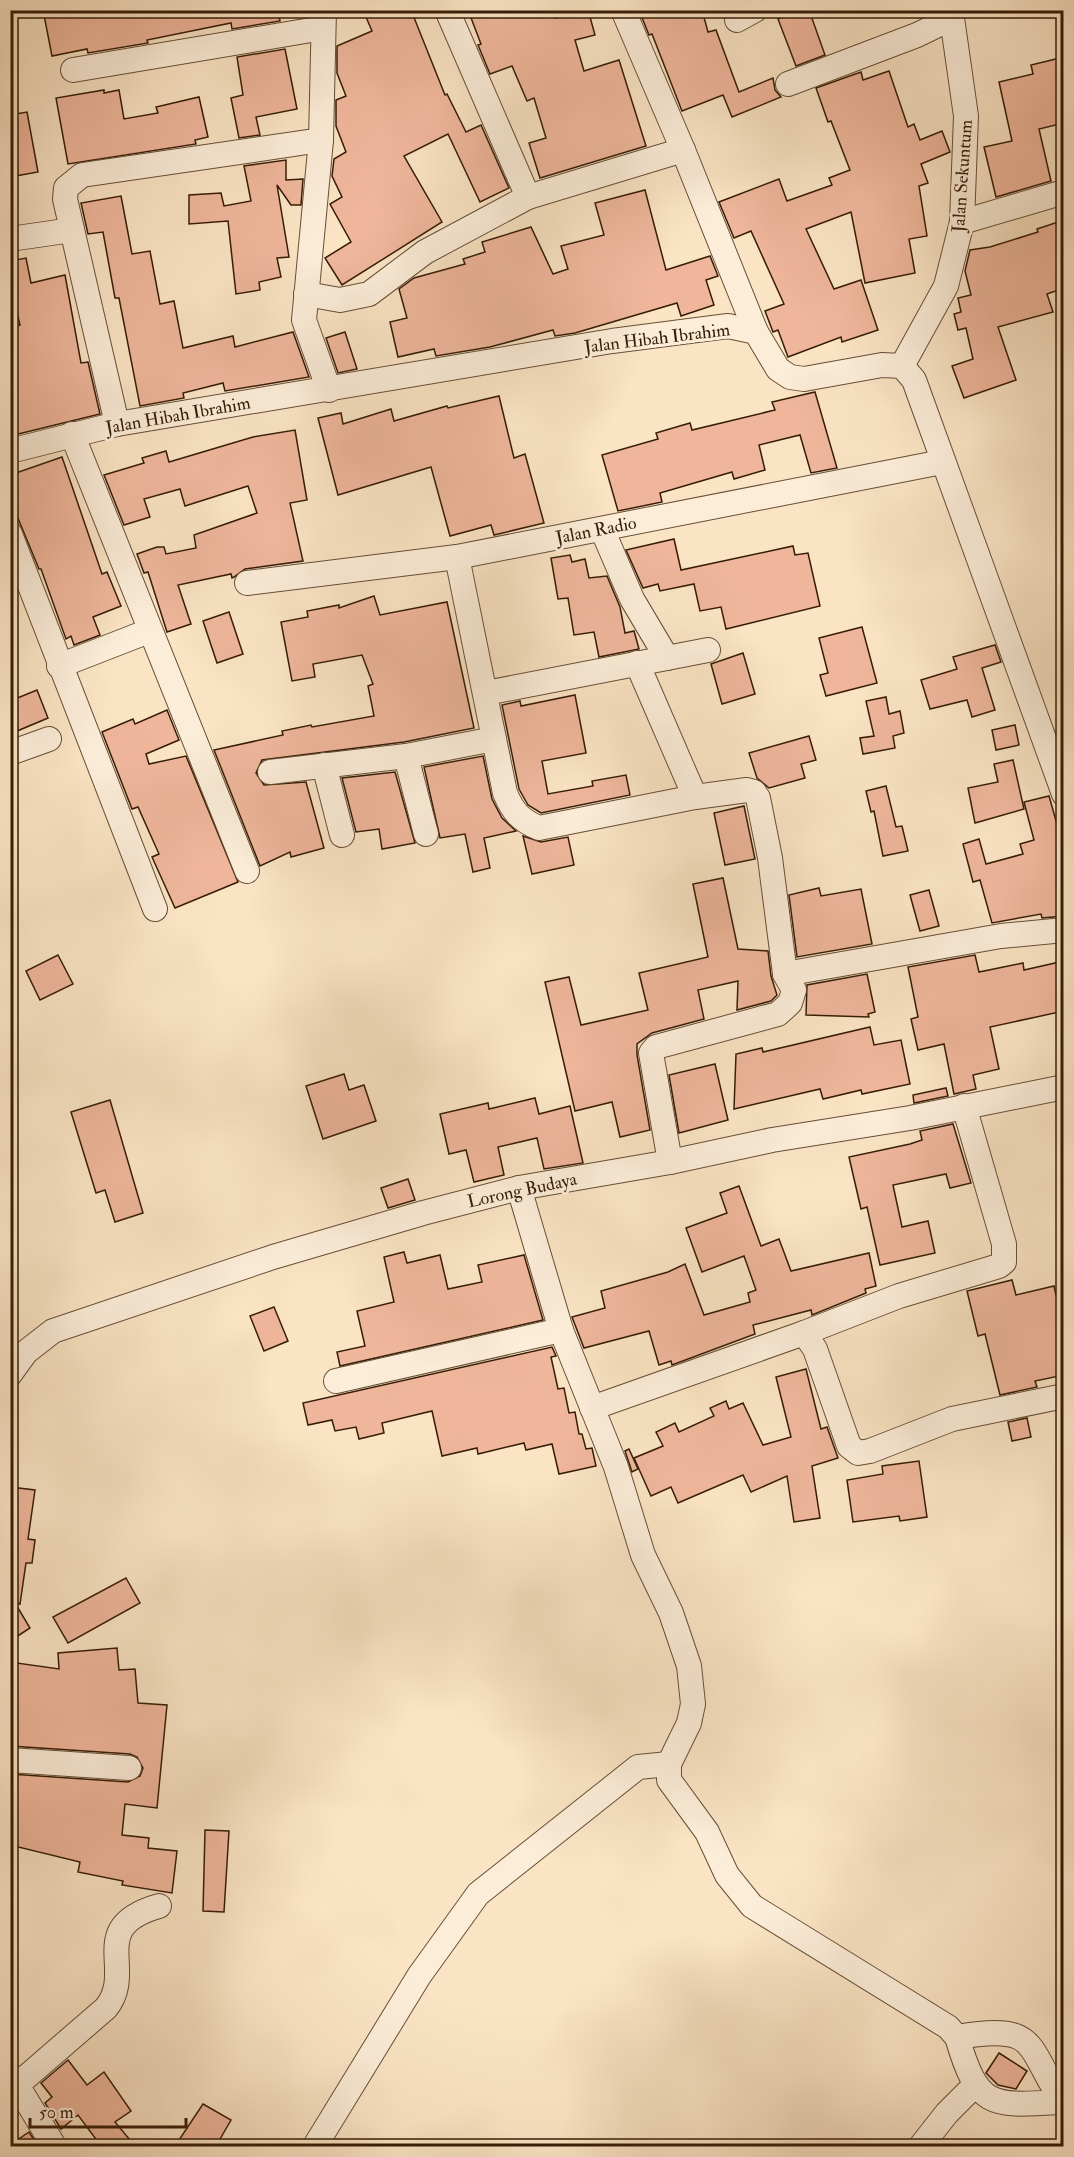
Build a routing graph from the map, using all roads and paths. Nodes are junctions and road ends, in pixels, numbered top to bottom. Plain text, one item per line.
1 (447, 10) edge
2 (623, 10) edge
3 (950, 14) edge
4 (323, 19) edge
5 (73, 70) dead end
6 (788, 84) dead end
7 (321, 140) junction
8 (683, 150) junction
9 (1064, 192) edge
10 (528, 197) junction
11 (962, 222) junction
12 (72, 230) junction
13 (10, 239) edge
14 (306, 294) junction
15 (756, 332) junction
16 (902, 366) junction
17 (328, 390) junction
18 (117, 424) junction
19 (72, 434) junction
20 (10, 452) edge
21 (942, 462) junction
22 (602, 529) junction
23 (10, 534) edge
24 (457, 557) junction
25 (247, 584) dead end
26 (149, 631) junction
27 (708, 650) dead end
28 (667, 658) junction
29 (638, 663) junction
30 (59, 666) junction
31 (486, 693) junction
32 (49, 739) dead end
33 (494, 739) junction
34 (10, 753) edge
35 (406, 756) junction
36 (324, 765) junction
37 (270, 772) dead end
38 (1064, 794) edge
39 (695, 797) junction
40 (426, 834) dead end
41 (342, 835) dead end
42 (247, 871) dead end
43 (155, 909) dead end
44 (1064, 930) edge
45 (785, 974) junction
46 (1064, 1087) edge
47 (964, 1106) junction
48 (670, 1162) junction
49 (519, 1188) junction
50 (561, 1330) junction
51 (804, 1333) junction
52 (10, 1374) edge
53 (336, 1381) dead end
54 (1064, 1396) edge
55 (592, 1408) junction
56 (10, 1760) edge
57 (669, 1764) junction
58 (129, 1768) dead end
59 (159, 1906) dead end
60 (957, 2037) junction
61 (14, 2080) edge
62 (975, 2085) junction
63 (1063, 2103) edge
64 (54, 2146) edge
65 (315, 2146) edge
66 (921, 2146) edge

1 - 10 street
2 - 8 street
3 - 6 street
3 - 11 street, Jalan Sekuntum
4 - 5 street
4 - 7 street
7 - 12 street
7 - 14 street
8 - 10 street
8 - 15 street
9 - 11 street
10 - 14 street
11 - 16 street, Jalan Sekuntum
12 - 13 street
12 - 18 street
14 - 17 street
15 - 16 street, Jalan Hibah Ibrahim
15 - 17 street, Jalan Hibah Ibrahim
16 - 21 street
17 - 18 street, Jalan Hibah Ibrahim
18 - 19 street, Jalan Hibah Ibrahim
19 - 20 street, Jalan Hibah Ibrahim
19 - 26 street
21 - 22 street, Jalan Radio
21 - 38 street
22 - 24 street, Jalan Radio
22 - 28 street
23 - 30 street
24 - 25 street, Jalan Radio
24 - 31 street
26 - 30 street
26 - 42 street
27 - 28 street
28 - 29 street
29 - 31 street
29 - 39 street
30 - 43 street
31 - 33 street
32 - 34 street
33 - 35 street
33 - 39 street
35 - 36 street
35 - 40 street
36 - 37 street
36 - 41 street
39 - 45 street
44 - 45 street
45 - 48 street
46 - 47 street, Lorong Budaya
47 - 48 street, Lorong Budaya
47 - 51 street
48 - 49 street, Lorong Budaya
49 - 50 street
49 - 52 street, Lorong Budaya
50 - 53 street
50 - 55 street
51 - 54 street
51 - 55 street
55 - 57 street
56 - 58 street
57 - 60 street
57 - 65 street
59 - 61 street
60 - 62 street
60 - 63 street
61 - 64 street
62 - 63 street
62 - 66 street

